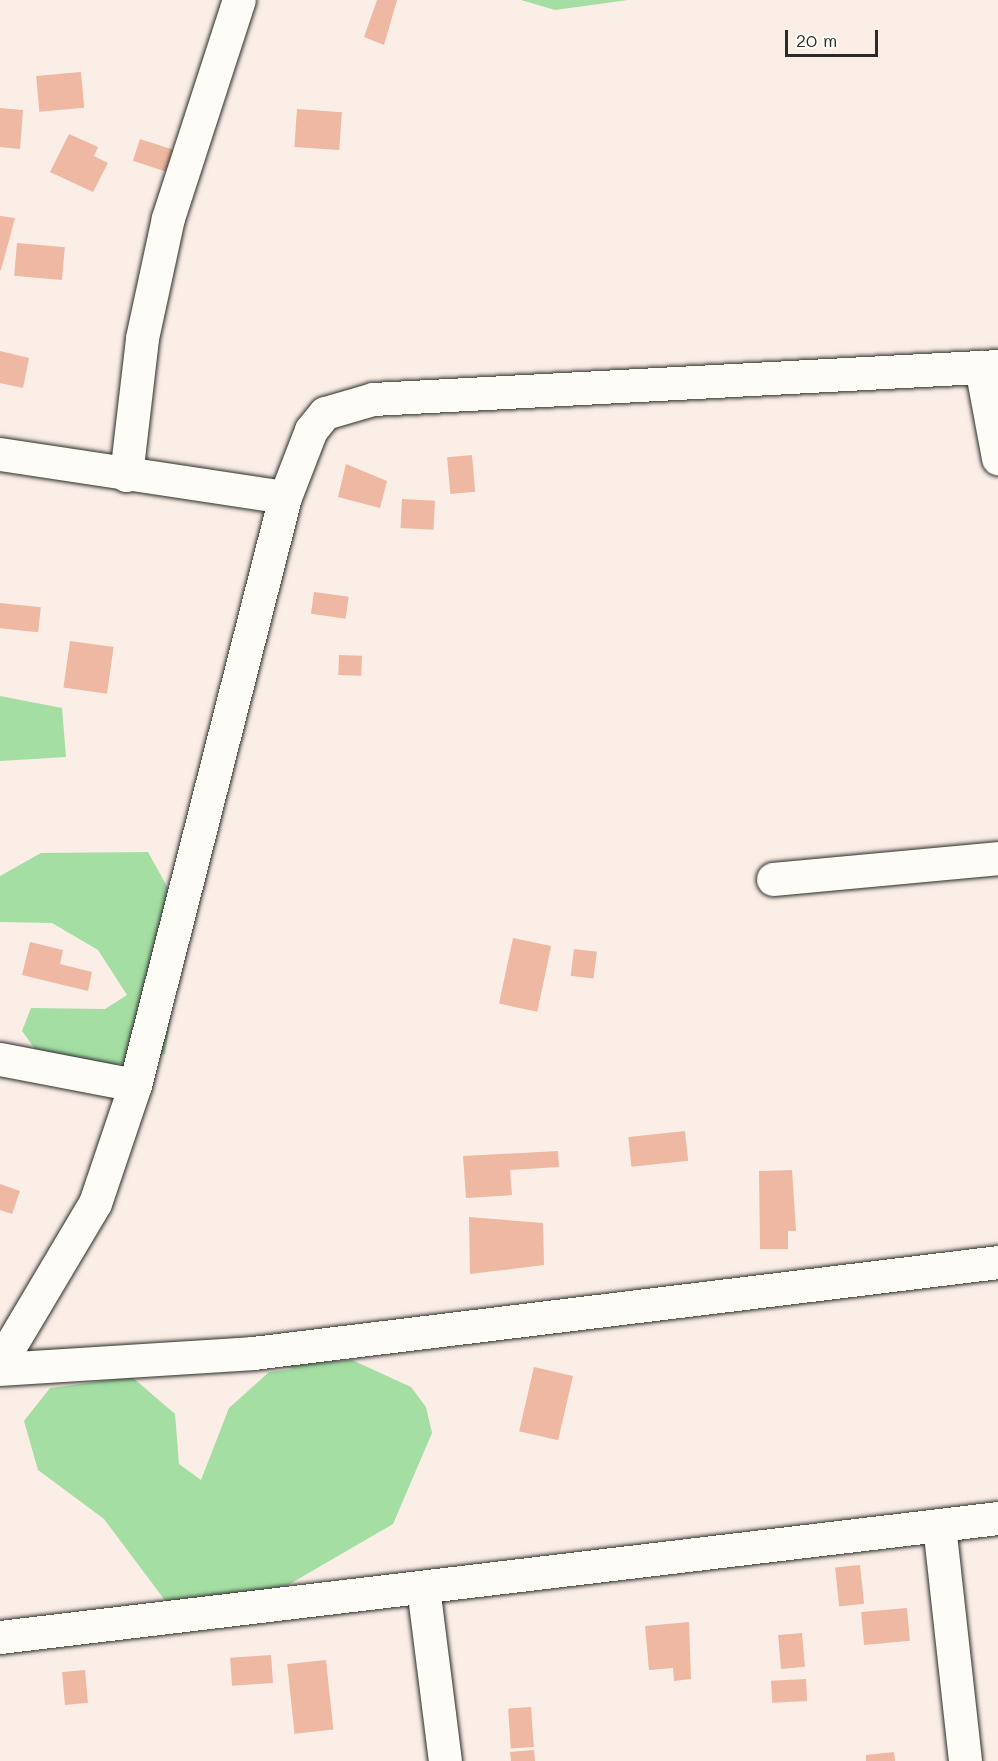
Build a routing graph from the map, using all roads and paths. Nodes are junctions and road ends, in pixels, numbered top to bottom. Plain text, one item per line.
1 (239, 0) edge
2 (990, 366) edge
3 (0, 454) edge
4 (998, 458) edge
5 (126, 475) junction
6 (285, 497) junction
7 (998, 858) edge
8 (773, 879) dead end
9 (0, 1059) edge
10 (135, 1085) junction
11 (998, 1262) edge
12 (0, 1363) edge
13 (0, 1369) edge
14 (998, 1518) edge
15 (939, 1525) junction
16 (423, 1587) junction
17 (0, 1637) edge
18 (445, 1761) edge
19 (965, 1761) edge

1 - 5 street
2 - 4 street
2 - 6 street
3 - 5 street
5 - 6 street
6 - 10 street
7 - 8 street
9 - 10 street
10 - 12 street
11 - 13 street
14 - 15 street
15 - 16 street
15 - 19 street
16 - 17 street
16 - 18 street

